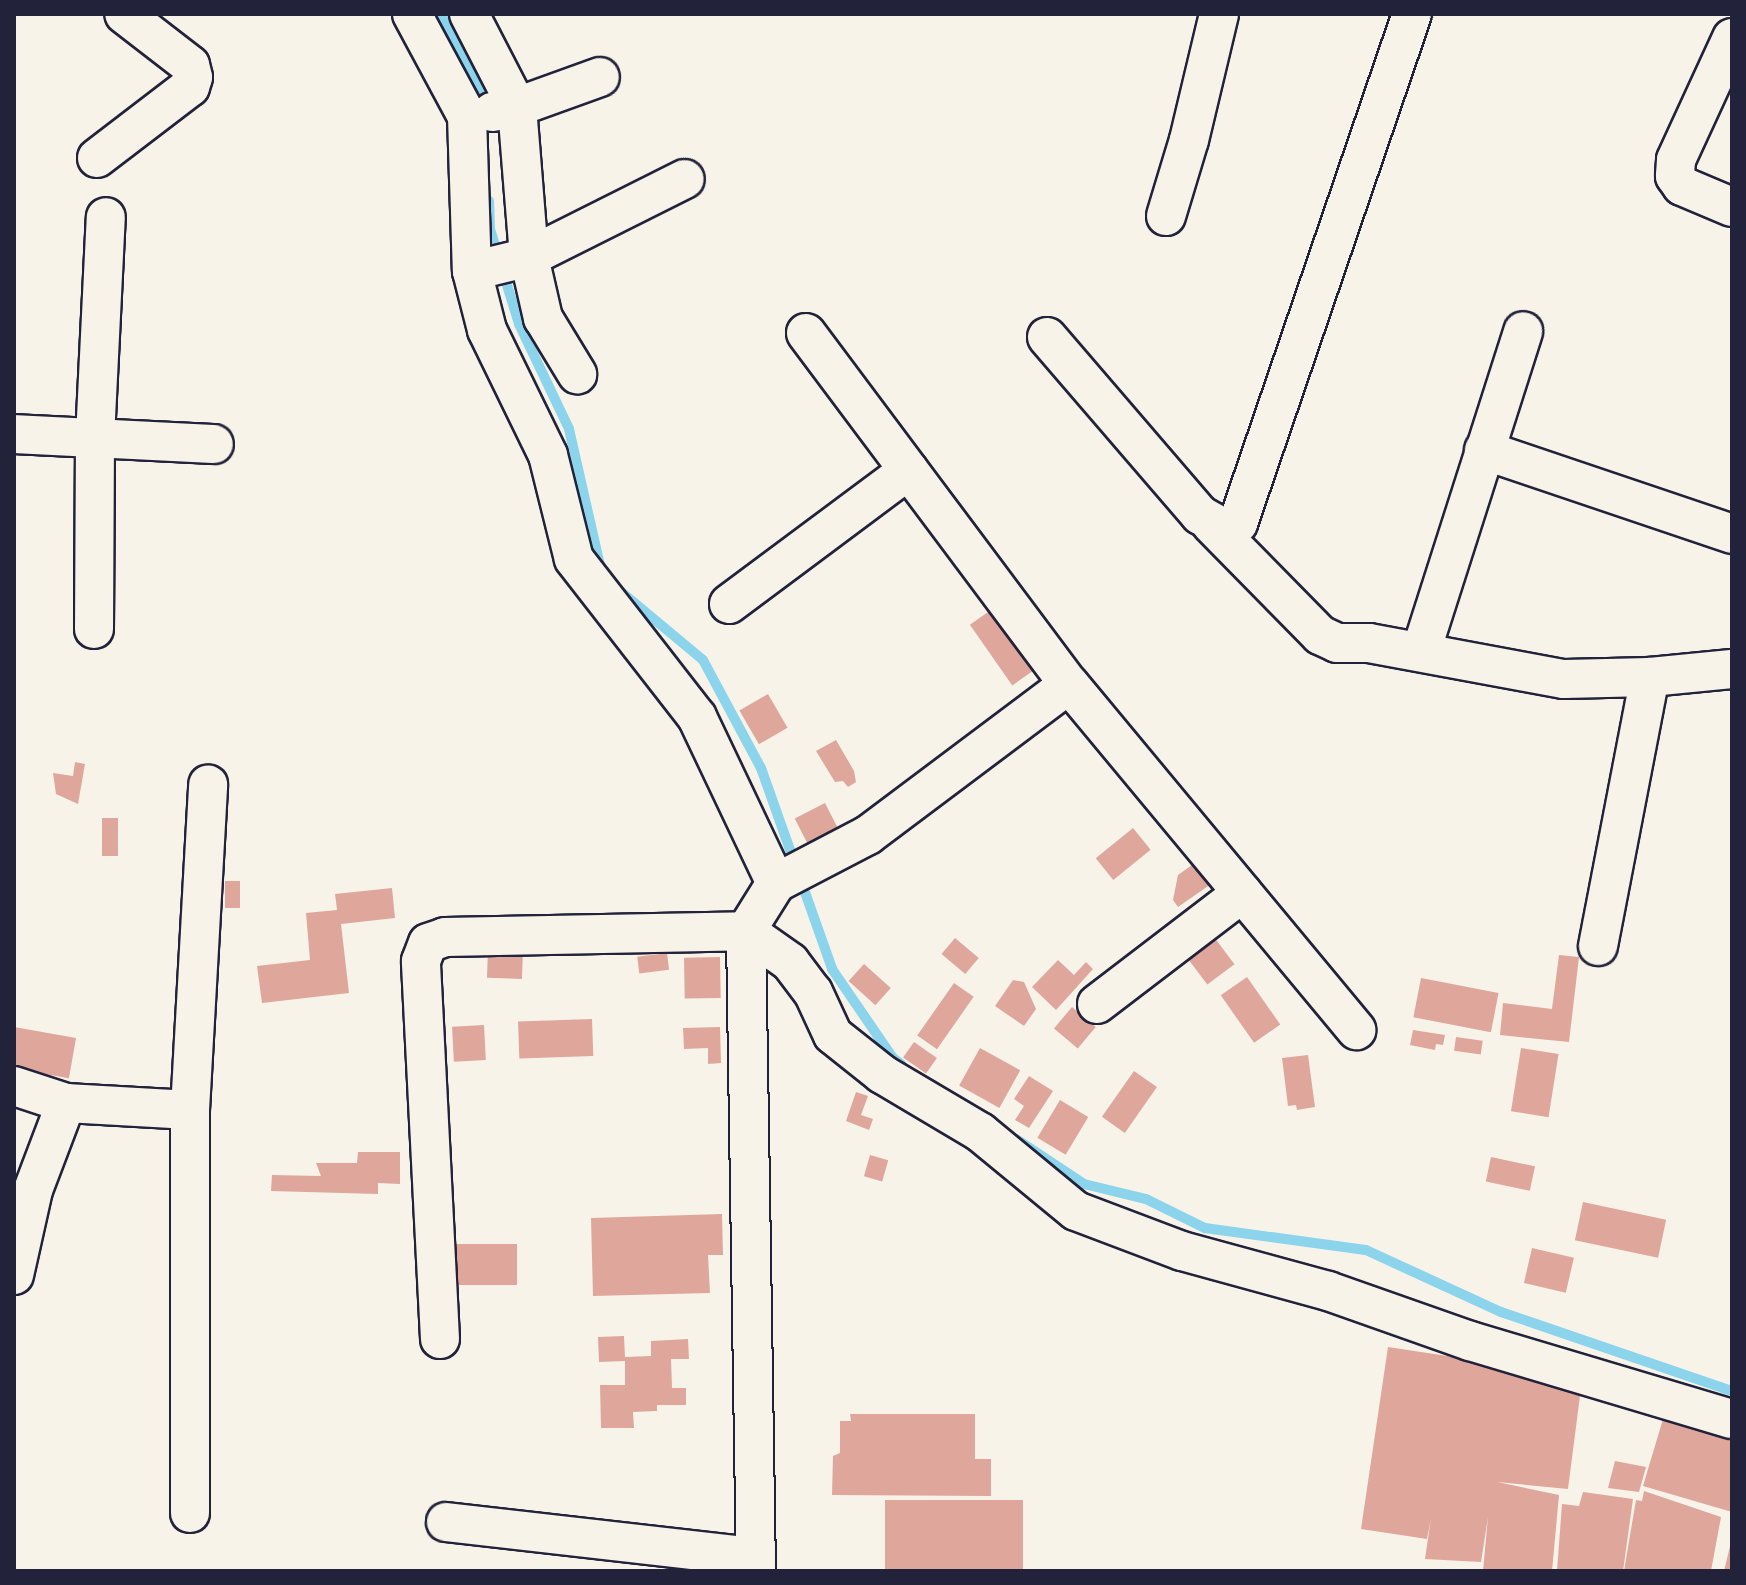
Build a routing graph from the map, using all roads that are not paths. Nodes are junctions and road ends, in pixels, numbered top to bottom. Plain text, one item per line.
1 (124, 14) edge
2 (412, 14) edge
3 (469, 14) edge
4 (1219, 14) edge
5 (1412, 14) edge
6 (1732, 38) edge
7 (600, 77) dead end
8 (517, 107) junction
9 (467, 116) junction
10 (97, 158) dead end
11 (685, 179) dead end
12 (1732, 207) edge
13 (1166, 216) dead end
14 (106, 217) dead end
15 (529, 257) junction
16 (472, 271) junction
17 (1523, 331) dead end
18 (806, 333) dead end
19 (1047, 337) dead end
20 (577, 374) dead end
21 (14, 434) edge
22 (95, 438) junction
23 (214, 444) dead end
24 (1484, 450) junction
25 (909, 470) junction
26 (1211, 524) junction
27 (1732, 534) edge
28 (729, 604) dead end
29 (94, 629) dead end
30 (1425, 639) dead end
31 (1732, 669) edge
32 (1650, 677) junction
33 (1069, 684) junction
34 (208, 784) dead end
35 (776, 883) junction
36 (1242, 893) junction
37 (746, 931) junction
38 (1598, 946) dead end
39 (1097, 1004) dead end
40 (1356, 1030) dead end
41 (14, 1086) edge
42 (66, 1103) junction
43 (190, 1110) junction
44 (14, 1275) edge
45 (440, 1339) dead end
46 (1732, 1419) edge
47 (190, 1513) dead end
48 (446, 1522) dead end
49 (755, 1564) edge

1 - 10 street
2 - 9 street
3 - 8 street
4 - 13 street
5 - 26 street
6 - 12 street
7 - 8 street
8 - 9 street
8 - 15 street
9 - 16 street
11 - 15 street
14 - 22 street
15 - 16 street
15 - 20 street
16 - 35 street
17 - 24 street
18 - 25 street
19 - 26 street
21 - 22 street
22 - 23 street
22 - 29 street
24 - 27 street
24 - 30 street
25 - 28 street
25 - 33 street
26 - 32 street
31 - 32 street
32 - 38 street
33 - 35 street
33 - 36 street
34 - 43 street
35 - 37 street
36 - 39 street
36 - 40 street
37 - 45 street
37 - 46 street
37 - 49 street
41 - 42 street
42 - 43 street
42 - 44 street
43 - 47 street
48 - 49 street

